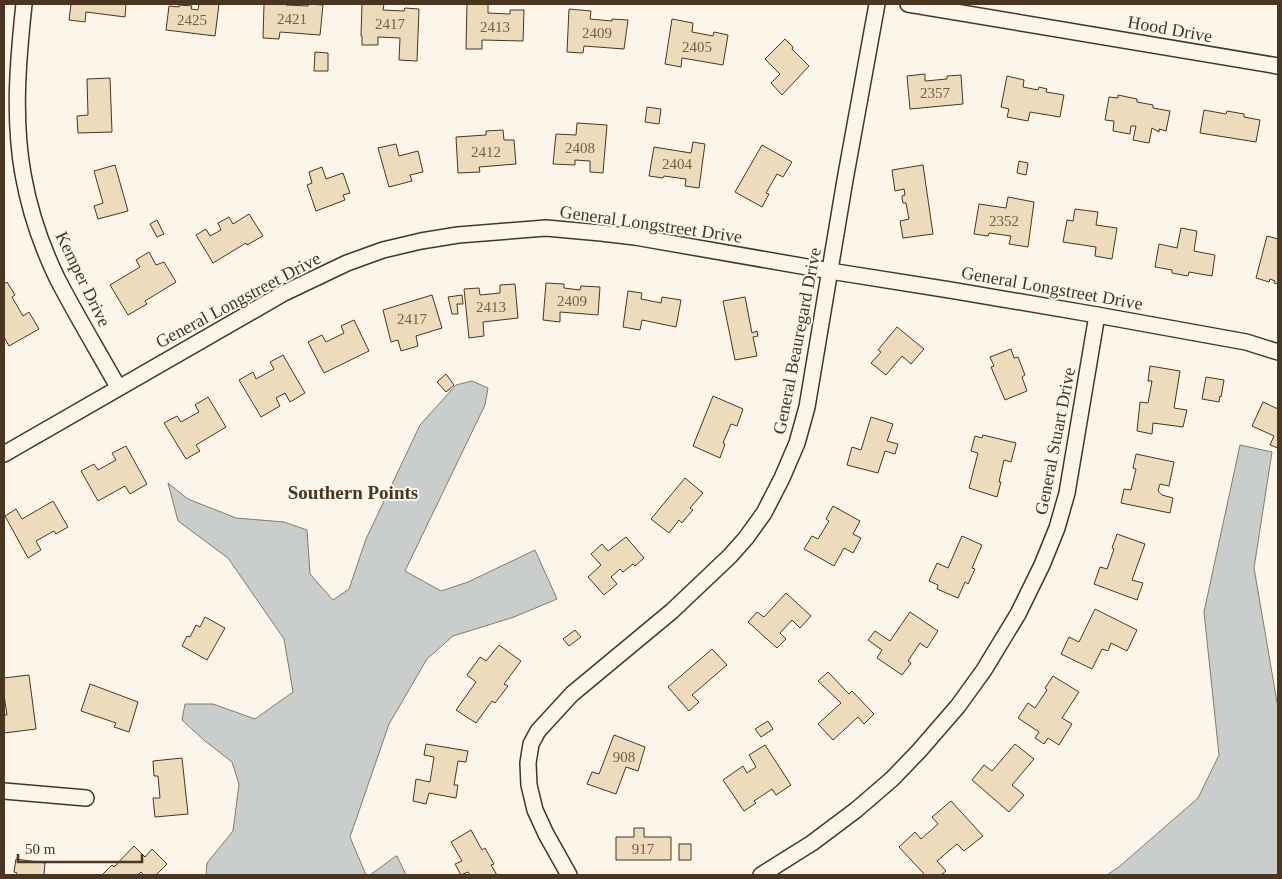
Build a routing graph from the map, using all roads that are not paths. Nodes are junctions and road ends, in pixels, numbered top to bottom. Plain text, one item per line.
1 (24, 4) edge
2 (877, 4) edge
3 (908, 4) edge
4 (1278, 66) edge
5 (830, 271) junction
6 (1097, 315) junction
7 (1278, 352) edge
8 (118, 387) junction
9 (4, 454) edge
10 (4, 791) edge
11 (86, 798) dead end
12 (569, 875) edge
13 (761, 875) edge

1 - 8 street, Kemper Drive
2 - 5 street, General Beauregard Drive
3 - 4 street, Hood Drive
5 - 6 street, General Longstreet Drive
5 - 8 street, General Longstreet Drive
5 - 12 street, General Beauregard Drive
6 - 7 street, General Longstreet Drive
6 - 13 street, General Stuart Drive
8 - 9 street, General Longstreet Drive
10 - 11 street

